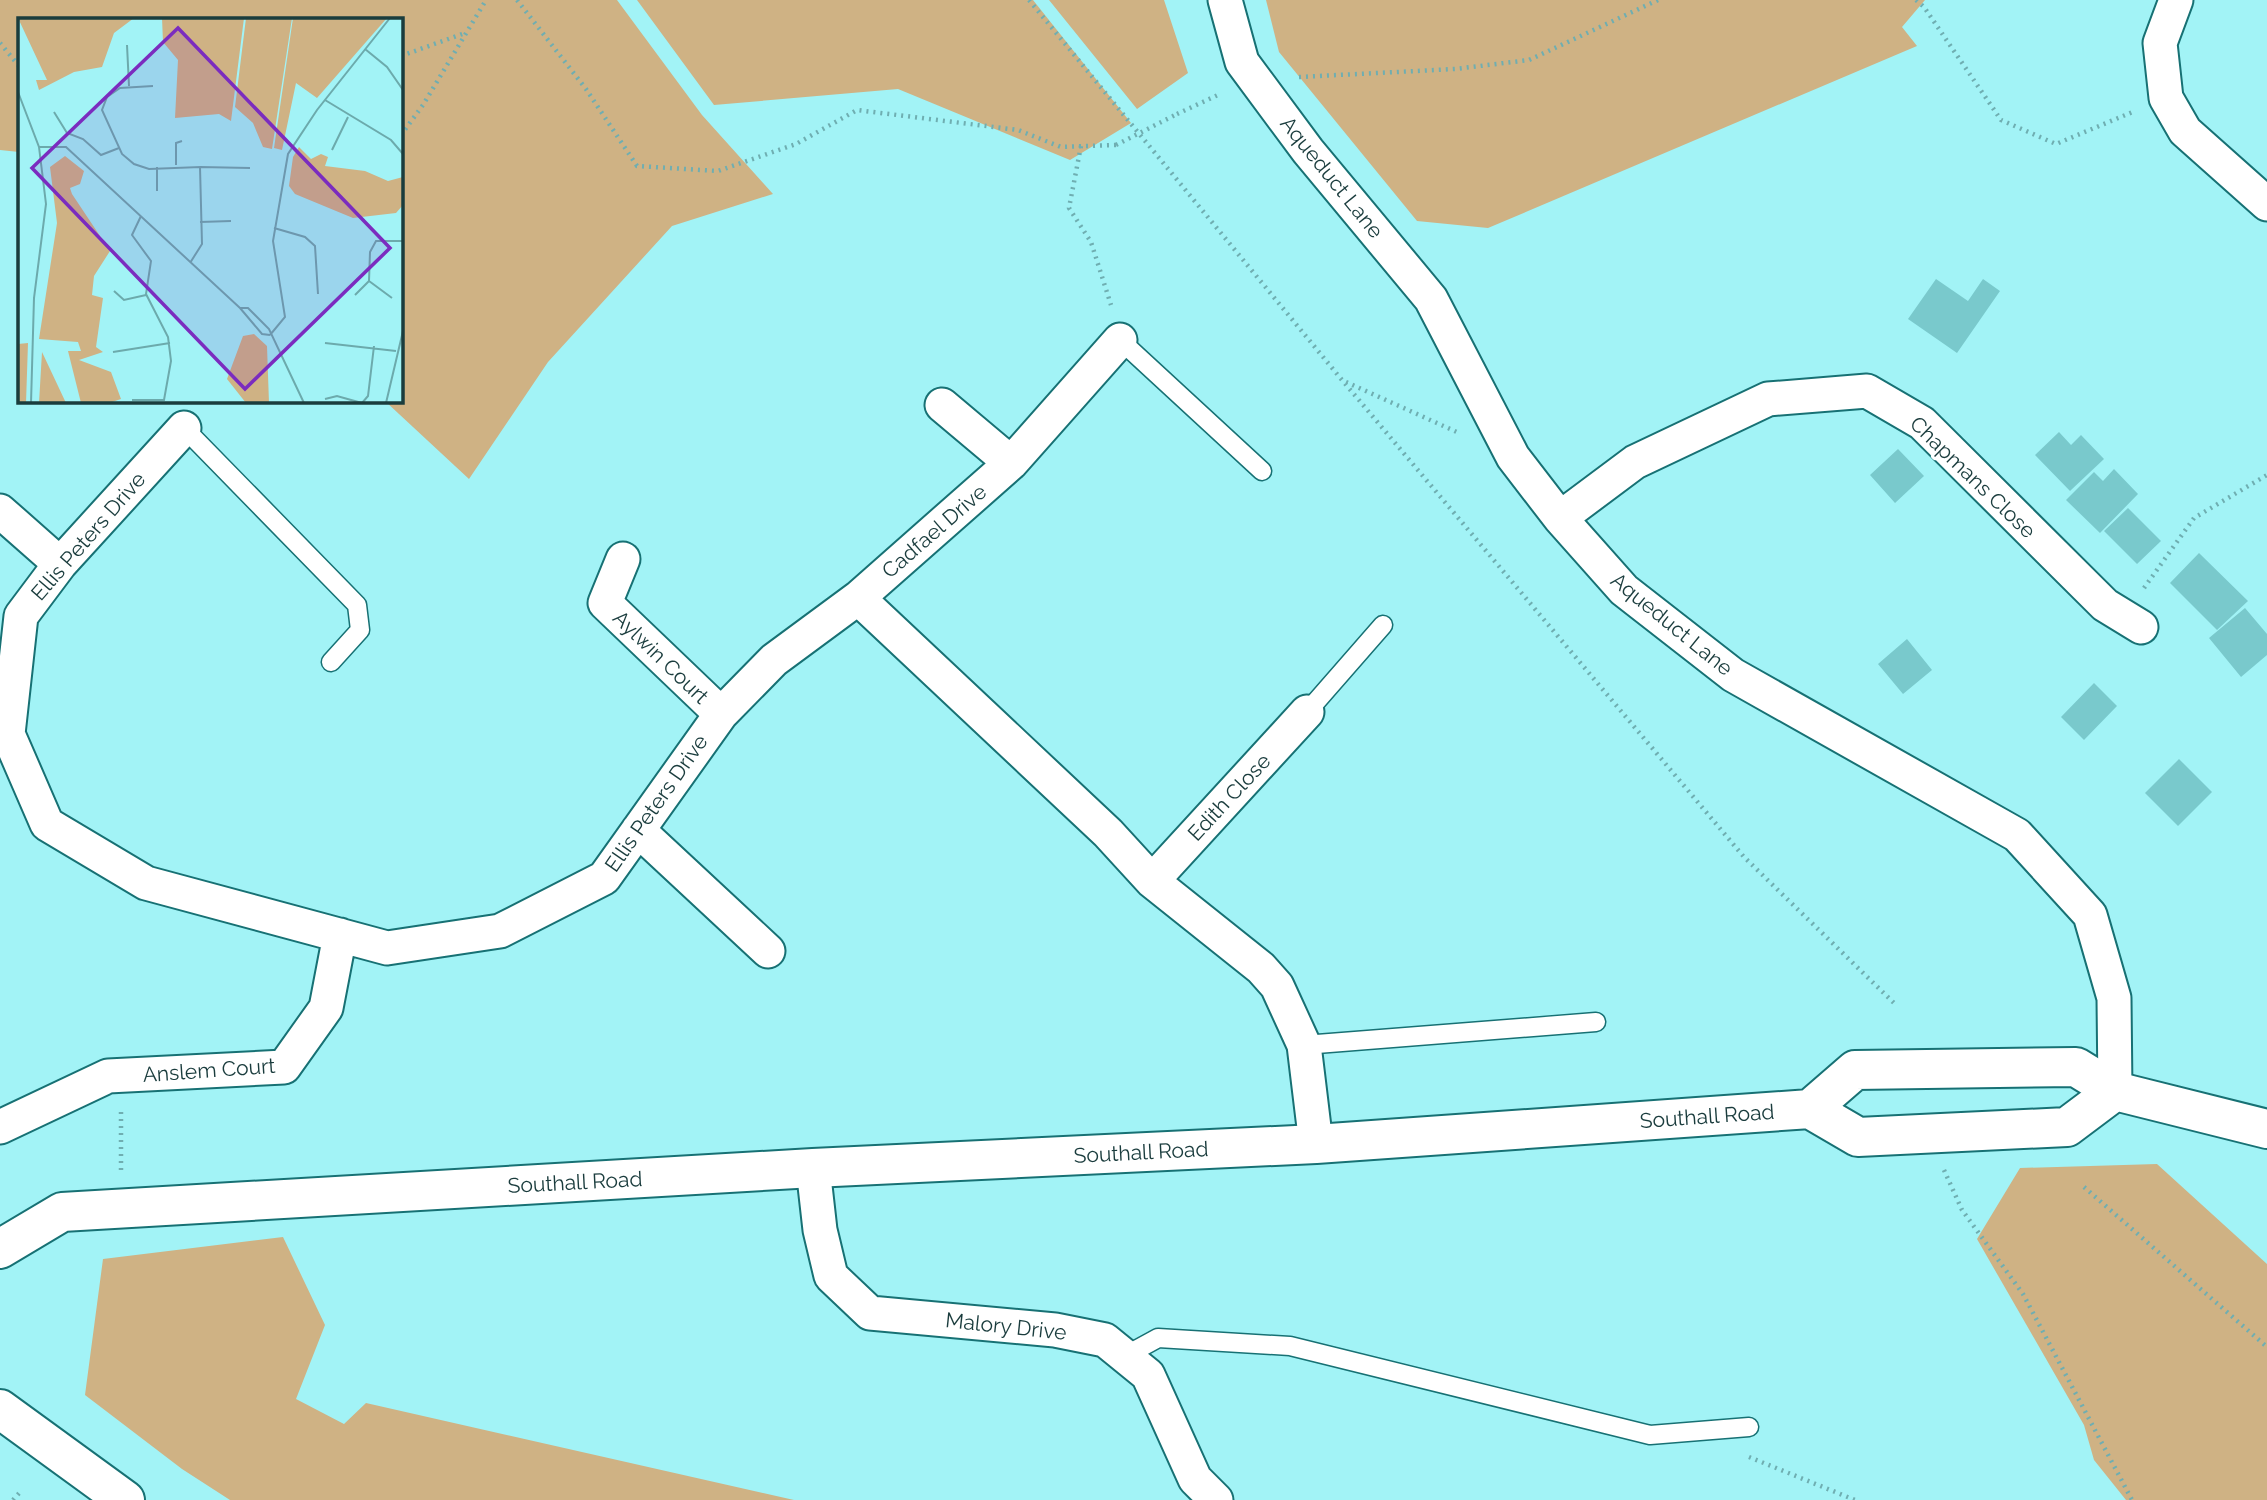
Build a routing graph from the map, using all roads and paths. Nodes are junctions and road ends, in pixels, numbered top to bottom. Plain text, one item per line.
1 (486, 0) edge
2 (517, 0) edge
3 (1030, 0) edge
4 (1224, 0) edge
5 (1658, 0) edge
6 (1916, 0) edge
7 (2176, 0) edge
8 (466, 32) junction
9 (0, 43) edge
10 (402, 56) edge
11 (18, 64) edge
12 (1255, 79) junction
13 (2166, 98) junction
14 (402, 134) edge
15 (1081, 146) junction
16 (2267, 204) edge
17 (1120, 340) junction
18 (1342, 380) junction
19 (942, 405) dead end
20 (184, 428) joint
21 (1513, 457) junction
22 (1011, 463) junction
23 (1262, 471) dead end
24 (2267, 475) edge
25 (0, 511) edge
26 (1560, 519) junction
27 (623, 559) dead end
28 (60, 564) junction
29 (858, 598) junction
30 (2132, 621) joint
31 (1383, 625) dead end
32 (331, 662) dead end
33 (1307, 712) joint
34 (721, 714) junction
35 (638, 830) junction
36 (1152, 881) junction
37 (340, 935) junction
38 (768, 951) dead end
39 (1894, 1003) dead end
40 (1596, 1022) dead end
41 (1304, 1045) junction
42 (121, 1076) junction
43 (2115, 1091) junction
44 (1810, 1109) junction
45 (0, 1127) edge
46 (2267, 1129) edge
47 (1316, 1144) junction
48 (1939, 1161) dead end
49 (813, 1168) junction
50 (121, 1182) dead end
51 (2084, 1187) dead end
52 (0, 1249) edge
53 (2267, 1347) edge
54 (1125, 1356) junction
55 (0, 1409) edge
56 (1749, 1427) dead end
57 (1687, 1432) junction
58 (21, 1491) dead end
59 (13, 1500) edge
60 (125, 1500) edge
61 (1216, 1500) edge
62 (1855, 1500) edge
63 (2132, 1500) edge

1 - 8 path
2 - 15 path
3 - 18 path
4 - 12 street, Aqueduct Lane
5 - 12 path
6 - 13 path
7 - 13 street
8 - 10 path
8 - 14 path
9 - 11 path
12 - 15 path, bridge
12 - 21 street, Aqueduct Lane
13 - 16 street
15 - 17 path
17 - 22 street, Cadfael Drive
17 - 23 lane
18 - 21 path
18 - 39 path
19 - 22 street
20 - 28 street, Ellis Peters Drive
20 - 32 lane
21 - 26 street, Aqueduct Lane
22 - 29 street, Cadfael Drive
24 - 30 path
25 - 28 street
26 - 30 street, Chapmans Close
26 - 43 street, Aqueduct Lane
27 - 34 street, Aylwin Court
28 - 37 street, Ellis Peters Drive
29 - 34 street, Ellis Peters Drive
29 - 36 street
31 - 33 lane
33 - 36 street, Edith Close
34 - 35 street, Ellis Peters Drive
35 - 37 street, Ellis Peters Drive
35 - 38 street
36 - 41 street
37 - 42 street, Anslem Court
40 - 41 lane
41 - 47 street
42 - 45 street, Anslem Court
42 - 50 path
43 - 44 street
43 - 44 street
43 - 46 street
44 - 47 street, Southall Road
47 - 49 street, Southall Road
48 - 63 path
49 - 52 street, Southall Road
49 - 54 street, Malory Drive
51 - 53 path
54 - 57 lane
54 - 61 street, Malory Drive
55 - 60 street
56 - 57 lane
57 - 62 path
58 - 59 path

